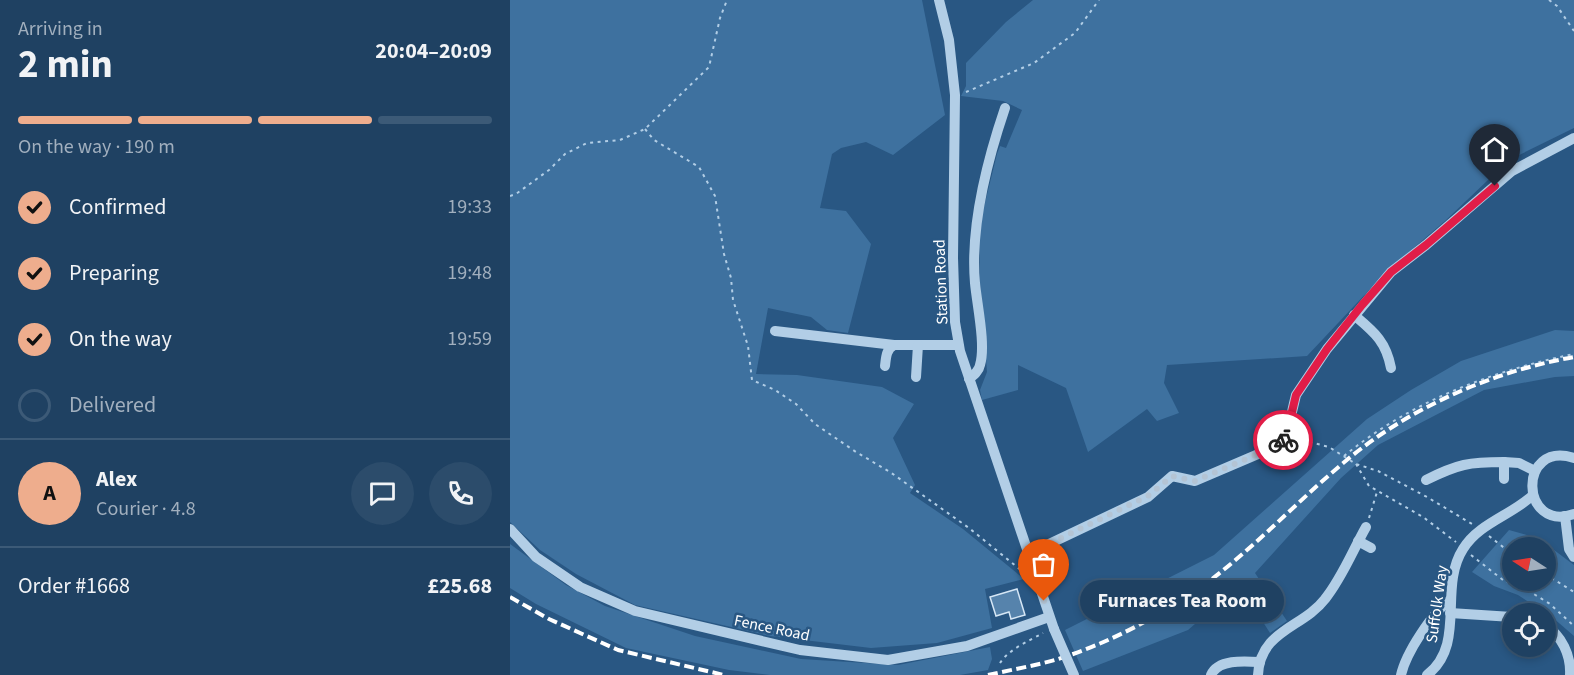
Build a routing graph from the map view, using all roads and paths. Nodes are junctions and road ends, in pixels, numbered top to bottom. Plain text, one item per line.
1 (728, 0) edge
2 (939, 0) edge
3 (1099, 0) edge
4 (1549, 0) edge
5 (1574, 31) edge
6 (963, 93) dead end
7 (1005, 108) dead end
8 (645, 129) junction
9 (1574, 138) edge
10 (510, 196) edge
11 (1354, 315) junction
12 (775, 331) dead end
13 (894, 345) junction
14 (918, 345) junction
15 (958, 345) junction
16 (1574, 354) edge
17 (885, 366) dead end
18 (1391, 368) dead end
19 (916, 377) dead end
20 (969, 379) junction
21 (1286, 437) junction
22 (1344, 456) junction
23 (1574, 458) edge
24 (1504, 462) junction
25 (1535, 471) junction
26 (1504, 479) dead end
27 (1426, 480) dead end
28 (1377, 491) dead end
29 (1533, 495) junction
30 (1569, 515) edge
31 (1366, 527) joint
32 (510, 530) edge
33 (1481, 530) junction
34 (1358, 541) junction
35 (1502, 546) edge
36 (1371, 548) dead end
37 (1028, 554) junction
38 (1574, 557) edge
39 (1556, 581) edge
40 (1038, 584) junction
41 (1574, 592) edge
42 (1450, 600) junction
43 (1450, 613) junction
44 (1502, 616) edge
45 (1049, 617) junction
46 (1054, 629) junction
47 (1556, 635) edge
48 (1000, 663) dead end
49 (1260, 663) junction
50 (1074, 675) edge
51 (1211, 675) edge
52 (1258, 675) edge
53 (1401, 675) edge
54 (1427, 675) edge
55 (1570, 675) edge

1 - 8 path
2 - 15 street, Station Road
3 - 6 path
4 - 5 path
7 - 20 street
8 - 10 path
8 - 40 path
9 - 11 street
11 - 18 street
11 - 21 street
12 - 13 street
13 - 14 street
13 - 17 street
14 - 15 street
14 - 19 street
15 - 20 street, Station Road
16 - 22 path
20 - 37 street, Station Road
21 - 22 path
21 - 37 street
22 - 33 path
23 - 25 street
24 - 25 street
24 - 26 street
24 - 27 street
25 - 29 street
28 - 31 path
29 - 30 street
29 - 33 street, Suffolk Way
30 - 38 street
31 - 34 street
32 - 45 street, Fence Road
33 - 35 path
33 - 42 street, Suffolk Way
34 - 36 street
34 - 49 street
37 - 40 street, Station Road
39 - 41 path
40 - 45 street, Station Road
42 - 43 street, Suffolk Way
42 - 53 street
43 - 44 street
43 - 54 street, Suffolk Way
45 - 46 street, Station Road
46 - 48 path
46 - 50 street, Station Road, bridge
47 - 55 street
49 - 51 street
49 - 52 street

